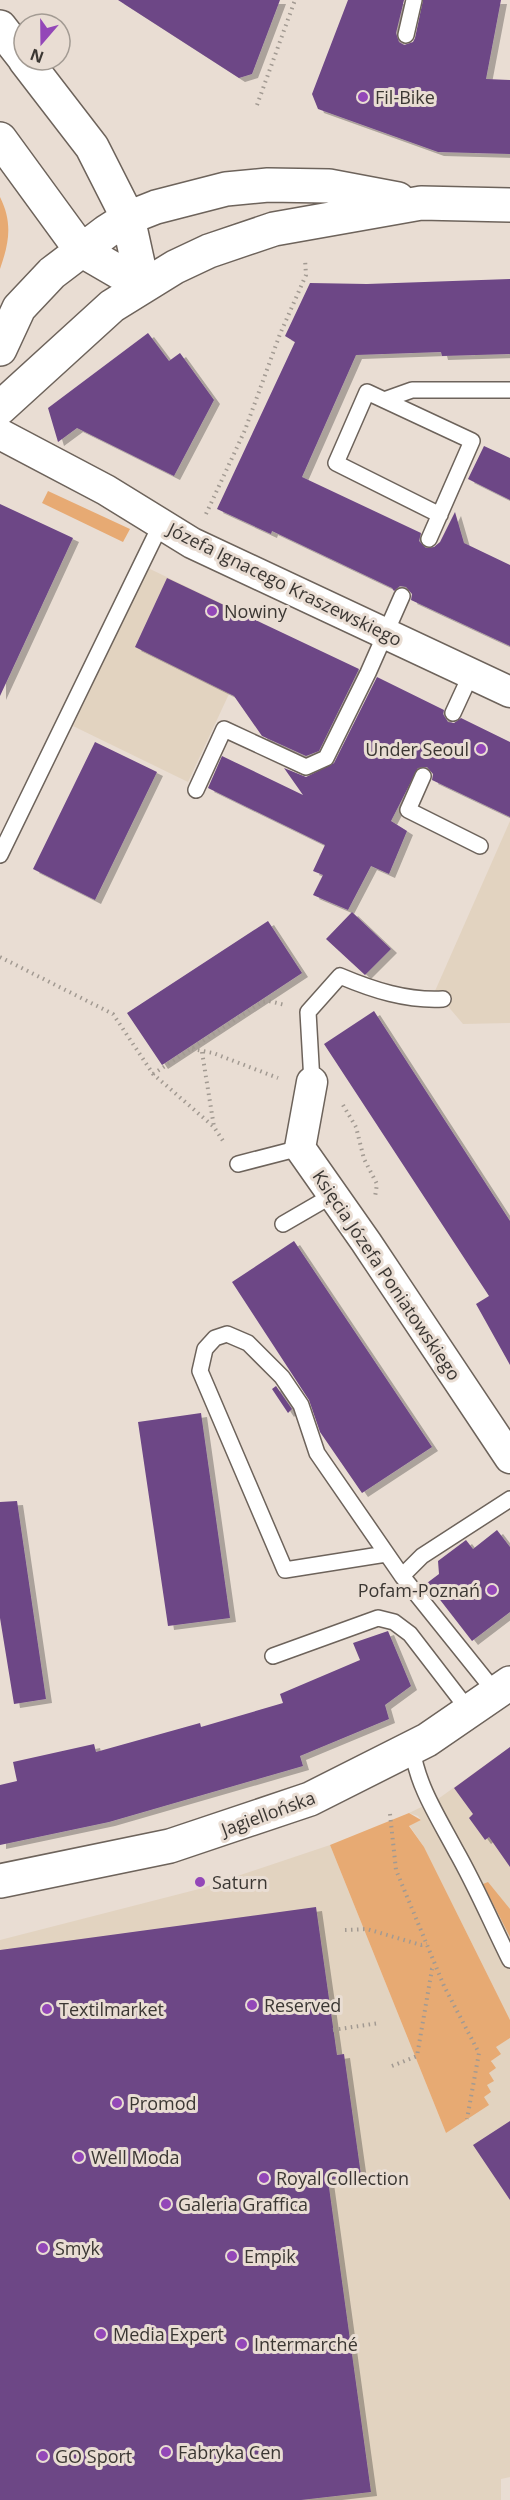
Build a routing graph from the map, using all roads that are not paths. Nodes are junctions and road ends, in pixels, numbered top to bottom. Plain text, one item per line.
1 (414, 0) edge
2 (0, 27) edge
3 (406, 35) dead end
4 (12, 42) edge
5 (35, 72) edge
6 (0, 139) edge
7 (421, 204) junction
8 (510, 205) edge
9 (105, 233) junction
10 (142, 286) junction
11 (0, 349) edge
12 (510, 390) edge
13 (384, 400) junction
14 (0, 408) edge
15 (0, 434) edge
16 (440, 515) junction
17 (161, 524) junction
18 (429, 539) dead end
19 (402, 596) dead end
20 (385, 633) junction
21 (471, 674) junction
22 (510, 692) edge
23 (453, 713) dead end
24 (423, 776) dead end
25 (195, 790) dead end
26 (480, 846) dead end
27 (0, 855) edge
28 (443, 999) dead end
29 (312, 1085) joint
30 (300, 1148) junction
31 (238, 1164) road end
32 (333, 1195) junction
33 (283, 1224) dead end
34 (509, 1456) edge
35 (510, 1498) edge
36 (386, 1554) junction
37 (402, 1576) junction
38 (273, 1656) dead end
39 (503, 1688) edge
40 (470, 1712) junction
41 (412, 1749) junction
42 (0, 1881) edge
43 (510, 1960) edge

1 - 3 lane
2 - 4 main road
5 - 9 main road
6 - 9 main road
7 - 8 main road
7 - 9 main road
7 - 10 main road
9 - 10 main road
9 - 10 main road
9 - 11 main road
10 - 14 main road
12 - 13 lane
13 - 16 lane
13 - 16 lane
15 - 17 street, Józefa Ignacego Kraszewskiego
16 - 18 lane
17 - 20 street, Józefa Ignacego Kraszewskiego
17 - 27 lane
19 - 20 lane
20 - 21 street, Józefa Ignacego Kraszewskiego
20 - 25 lane
21 - 22 street, Józefa Ignacego Kraszewskiego
21 - 23 lane
24 - 26 lane
28 - 29 lane
29 - 30 street
30 - 31 lane
30 - 32 street, Księcia Józefa Poniatowskiego
32 - 33 lane
32 - 34 street, Księcia Józefa Poniatowskiego
35 - 37 lane
36 - 36 lane
36 - 37 lane
37 - 39 lane
38 - 40 lane
39 - 40 main road, Jagiellońska
40 - 41 main road, Jagiellońska
41 - 42 main road, Jagiellońska
41 - 43 lane

